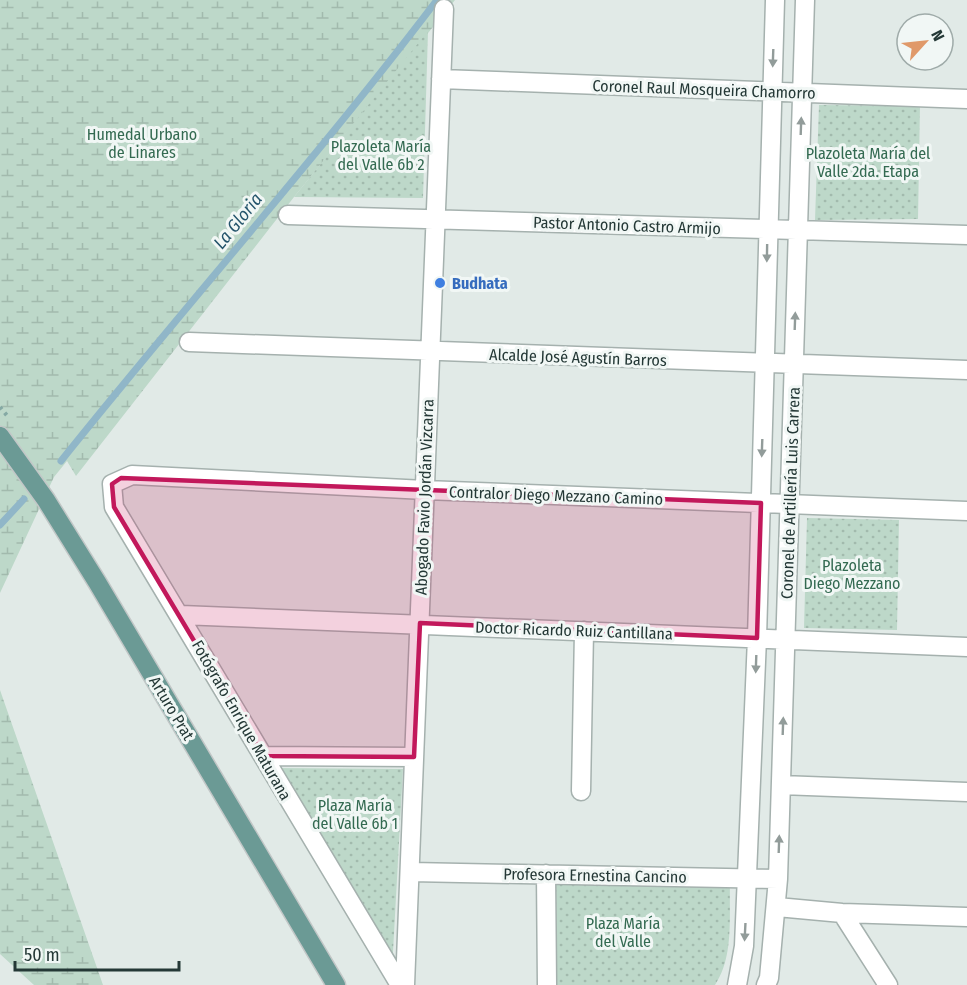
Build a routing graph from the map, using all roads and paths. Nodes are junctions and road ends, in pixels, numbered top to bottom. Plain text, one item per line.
1 (775, 0) edge
2 (805, 0) edge
3 (444, 9) dead end
4 (441, 79) junction
5 (772, 92) junction
6 (802, 93) junction
7 (967, 99) edge
8 (288, 215) dead end
9 (435, 219) junction
10 (768, 229) junction
11 (798, 230) junction
12 (967, 235) edge
13 (189, 342) dead end
14 (430, 350) junction
15 (765, 364) junction
16 (794, 365) junction
17 (967, 370) edge
18 (0, 436) edge
19 (112, 484) joint
20 (425, 490) junction
21 (761, 503) junction
22 (790, 504) junction
23 (967, 511) edge
24 (181, 615) junction
25 (420, 623) junction
26 (584, 631) junction
27 (757, 638) junction
28 (786, 639) junction
29 (967, 647) edge
30 (263, 756) junction
31 (414, 757) junction
32 (782, 785) junction
33 (581, 791) dead end
34 (967, 792) edge
35 (411, 872) junction
36 (546, 874) junction
37 (748, 878) junction
38 (778, 879) junction
39 (777, 907) junction
40 (842, 913) junction
41 (967, 917) edge
42 (336, 985) edge
43 (400, 985) edge
44 (405, 985) edge
45 (547, 985) edge
46 (737, 985) edge
47 (766, 985) edge
48 (888, 985) edge

1 -> 5 street, Coronel de Artillería Luis Carrera
2 - 6 street, Coronel de Artillería Luis Carrera
3 - 4 street, Abogado Favio Jordán Vizcarra
4 - 5 street, Coronel Raul Mosqueira Chamorro
4 - 9 street, Abogado Favio Jordán Vizcarra
5 - 6 street, Coronel Raul Mosqueira Chamorro
5 - 10 street, Coronel de Artillería Luis Carrera
6 - 7 street, Coronel Raul Mosqueira Chamorro
11 -> 6 street, Coronel de Artillería Luis Carrera
8 - 9 street, Pastor Antonio Castro Armijo
9 - 10 street, Pastor Antonio Castro Armijo
9 - 14 street, Abogado Favio Jordán Vizcarra
10 - 11 street, Pastor Antonio Castro Armijo
10 -> 15 street, Coronel de Artillería Luis Carrera
11 - 12 street, Pastor Antonio Castro Armijo
16 -> 11 street, Coronel de Artillería Luis Carrera
13 - 14 street, Alcalde José Agustín Barros
14 - 15 street, Alcalde José Agustín Barros
14 - 20 street, Abogado Favio Jordán Vizcarra
15 - 16 street, Alcalde José Agustín Barros
15 -> 21 street, Coronel de Artillería Luis Carrera
16 - 17 street, Alcalde José Agustín Barros
16 - 22 street, Coronel de Artillería Luis Carrera
18 - 42 main road, Arturo Prat
19 - 20 street, Contralor Diego Mezzano Camino
19 - 24 street, Fotógrafo Enrique Maturana
20 - 21 street, Contralor Diego Mezzano Camino
20 - 25 street, Abogado Favio Jordán Vizcarra
21 - 22 street, Contralor Diego Mezzano Camino
21 - 27 street, Coronel de Artillería Luis Carrera
22 - 23 street, Contralor Diego Mezzano Camino
22 - 28 street, Coronel de Artillería Luis Carrera
24 - 25 street, Doctor Ricardo Ruiz Cantillana
24 - 30 street, Fotógrafo Enrique Maturana
25 - 26 street, Doctor Ricardo Ruiz Cantillana
25 - 31 street, Abogado Favio Jordán Vizcarra
26 - 27 street, Doctor Ricardo Ruiz Cantillana
26 - 33 street
27 - 28 street, Doctor Ricardo Ruiz Cantillana
27 -> 37 street, Coronel de Artillería Luis Carrera
28 - 29 street, Doctor Ricardo Ruiz Cantillana
32 -> 28 street, Coronel de Artillería Luis Carrera
30 - 31 street
30 - 43 street, Fotógrafo Enrique Maturana
31 - 35 street, Abogado Favio Jordán Vizcarra
32 - 34 street
38 -> 32 street, Coronel de Artillería Luis Carrera
35 - 36 street, Profesora Ernestina Cancino
35 - 44 street, Abogado Favio Jordán Vizcarra
36 - 37 street, Profesora Ernestina Cancino
36 - 45 street
37 - 38 street, Profesora Ernestina Cancino
37 -> 46 street, Coronel de Artillería Luis Carrera
38 - 39 street, Coronel de Artillería Luis Carrera
39 - 40 street
39 - 47 street, Coronel de Artillería Luis Carrera
40 - 41 street
40 - 48 street

